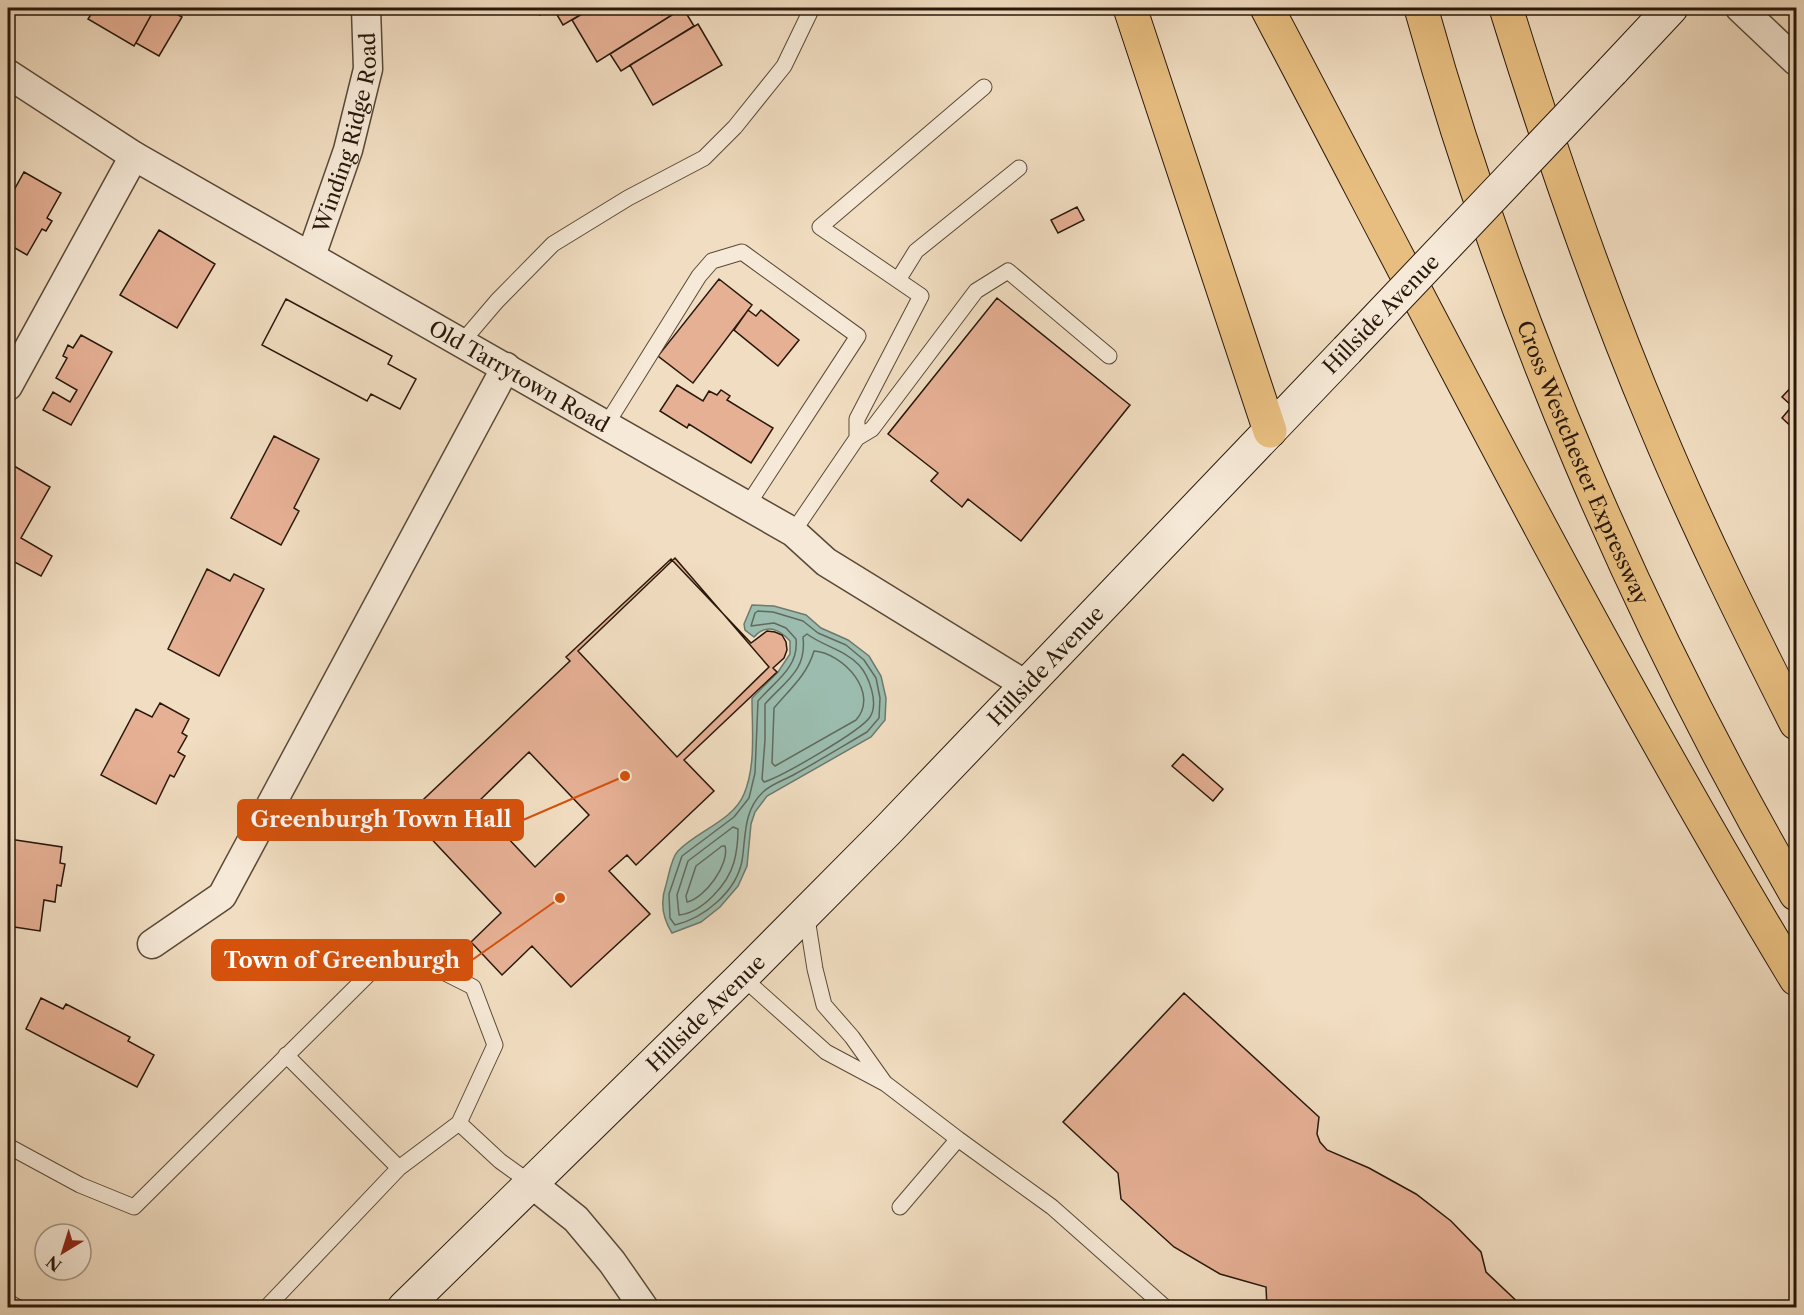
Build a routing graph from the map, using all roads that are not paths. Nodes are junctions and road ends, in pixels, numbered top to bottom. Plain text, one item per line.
1 (366, 8) edge
2 (812, 8) edge
3 (1130, 8) edge
4 (1267, 8) edge
5 (1421, 8) edge
6 (1506, 8) edge
7 (1671, 8) edge
8 (1740, 8) edge
9 (1797, 61) edge
10 (8, 74) edge
11 (984, 87) dead end
12 (134, 156) junction
13 (1019, 168) dead end
14 (311, 256) junction
15 (898, 280) junction
16 (462, 342) junction
17 (1109, 356) dead end
18 (506, 367) junction
19 (8, 386) edge
20 (606, 425) junction
21 (1270, 431) junction
22 (857, 438) junction
23 (747, 506) junction
24 (792, 532) junction
25 (1026, 685) junction
26 (1797, 723) edge
27 (1797, 894) edge
28 (806, 912) junction
29 (152, 944) dead end
30 (742, 977) junction
31 (1797, 979) edge
32 (286, 1055) junction
33 (886, 1084) junction
34 (459, 1123) junction
35 (958, 1139) junction
36 (8, 1146) edge
37 (399, 1168) junction
38 (532, 1184) junction
39 (900, 1207) dead end
40 (8, 1302) edge
41 (19, 1308) edge
42 (266, 1308) edge
43 (404, 1308) edge
44 (644, 1308) edge
45 (1166, 1308) edge

1 - 14 street, Winding Ridge Road
2 - 16 lane
3 - 21 highway
4 - 31 highway
5 - 27 highway, Cross Westchester Expressway
6 - 26 highway
7 - 21 main road, Hillside Avenue, bridge
8 - 9 street
10 - 12 street, Old Tarrytown Road
11 - 15 lane
12 - 14 street, Old Tarrytown Road
12 - 19 street
13 - 15 lane
14 - 16 street, Old Tarrytown Road
15 - 22 lane
16 - 18 street, Old Tarrytown Road
17 - 22 lane
18 - 20 street, Old Tarrytown Road
18 - 29 street
20 - 23 street, Old Tarrytown Road
20 - 23 lane
21 - 25 main road, Hillside Avenue
22 - 24 lane
23 - 24 street, Old Tarrytown Road
24 - 25 street, Old Tarrytown Road
25 - 28 main road, Hillside Avenue
28 - 30 main road, Hillside Avenue
28 - 33 lane
30 - 33 lane
30 - 38 main road, Hillside Avenue
32 - 34 lane
32 - 36 lane
32 - 37 lane
33 - 35 lane
34 - 37 lane
34 - 38 lane
35 - 39 lane
35 - 45 lane
37 - 42 lane
38 - 43 main road, Hillside Avenue
38 - 44 street
40 - 41 lane

